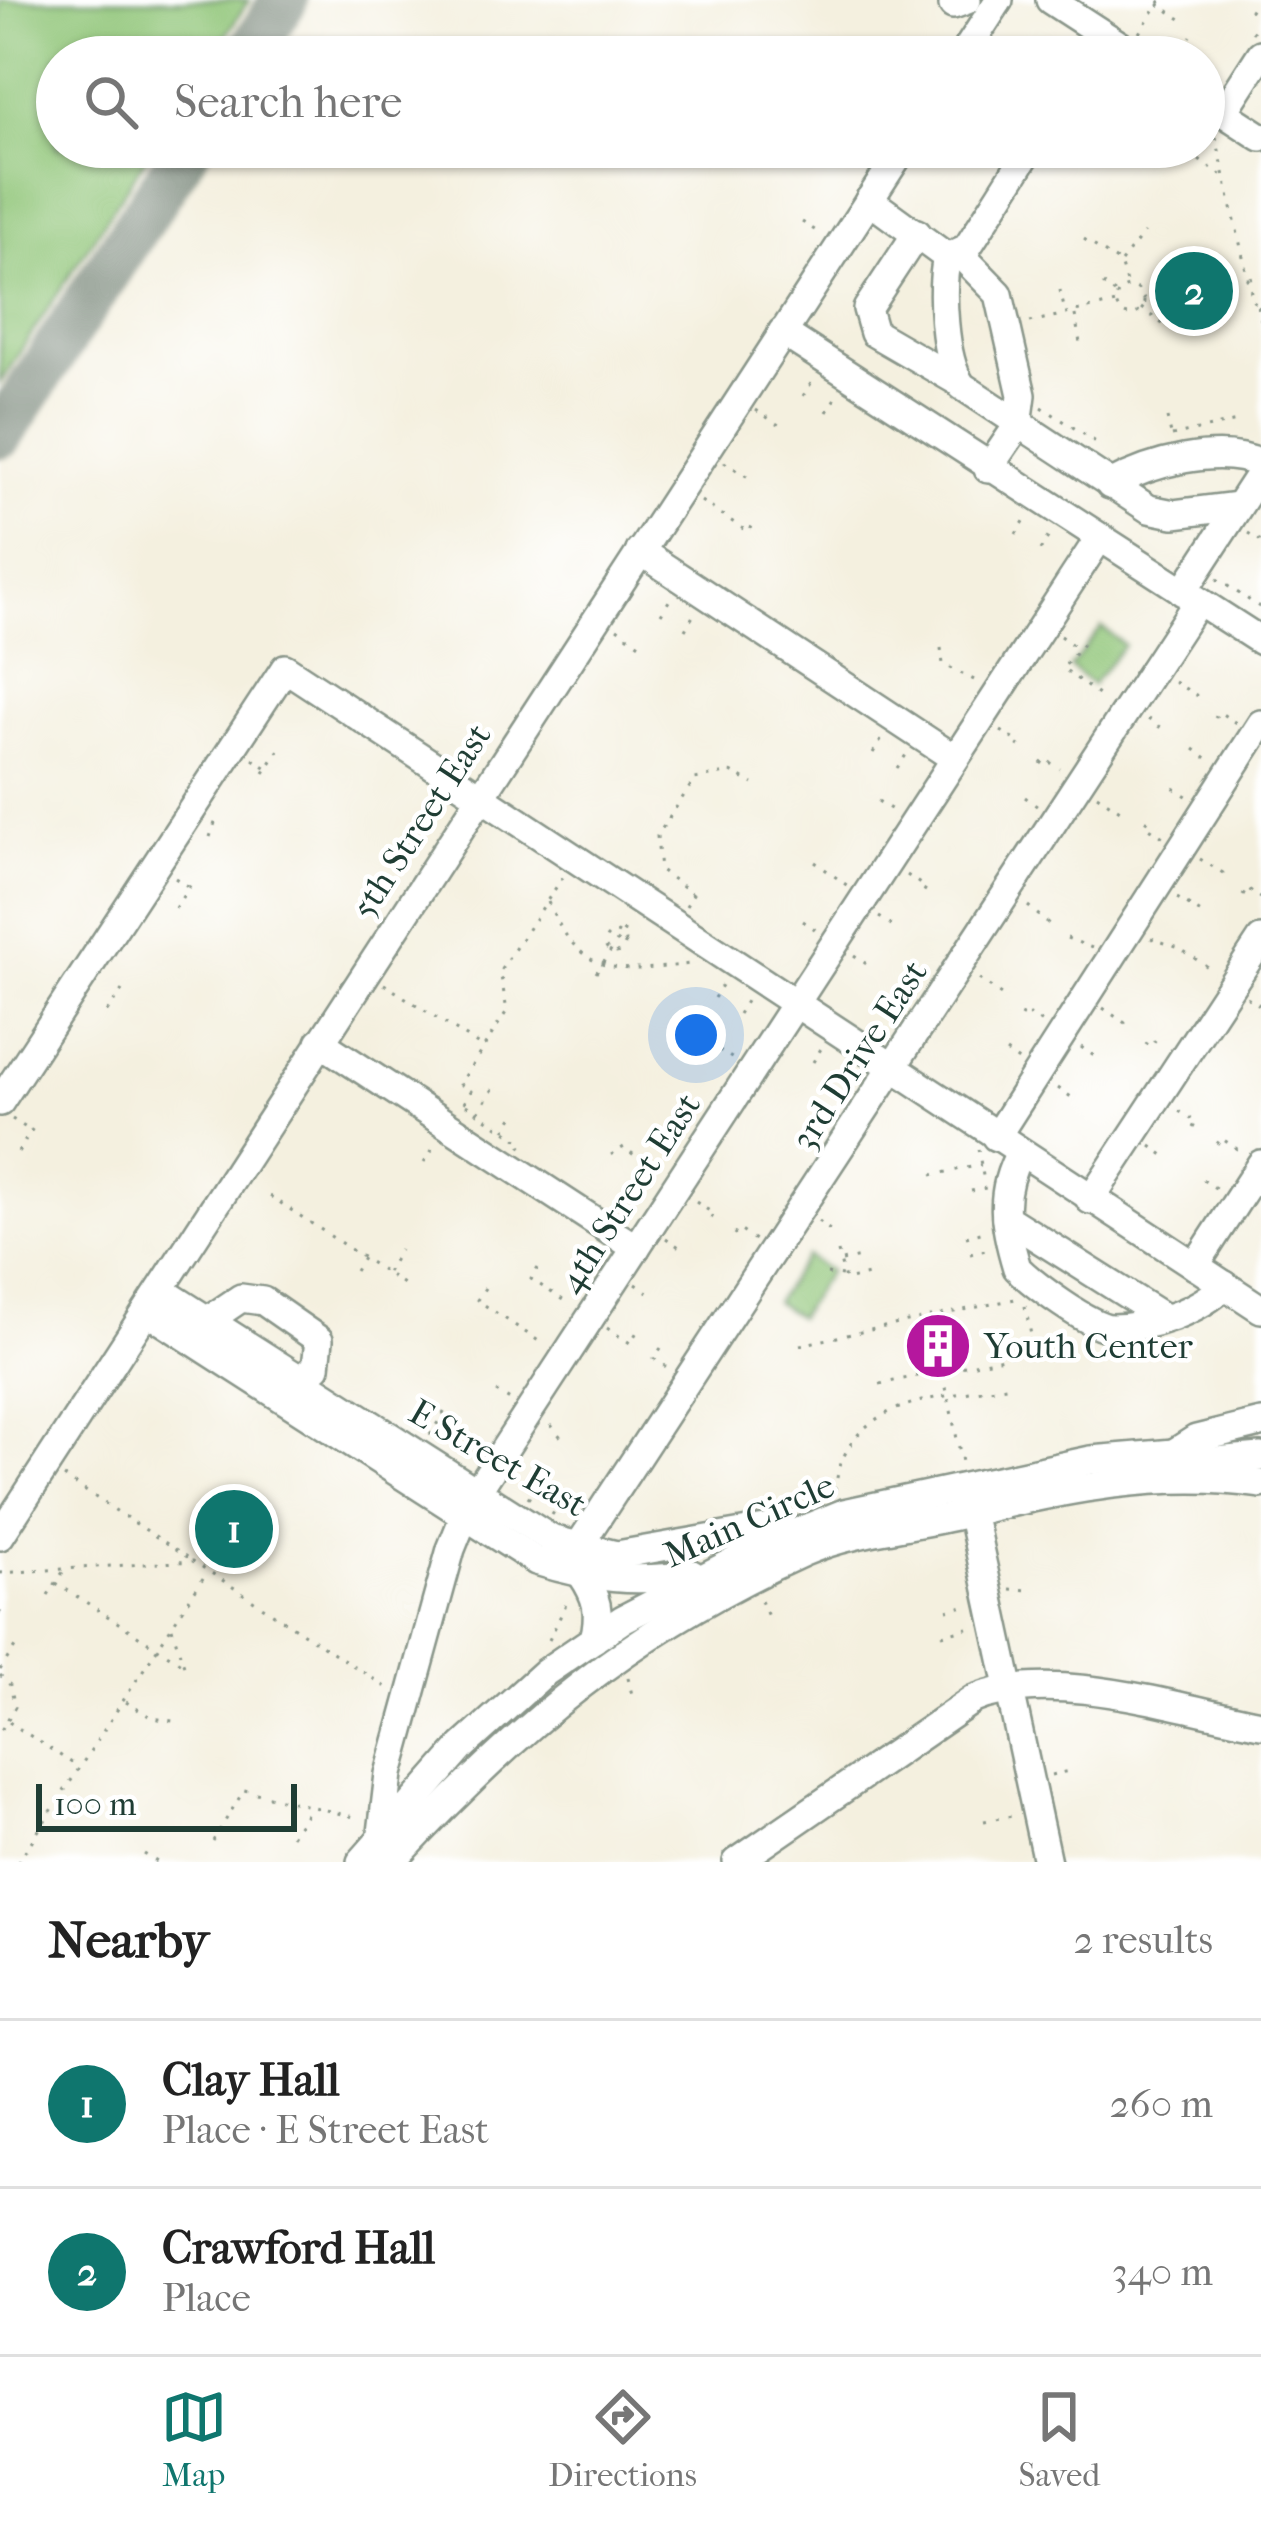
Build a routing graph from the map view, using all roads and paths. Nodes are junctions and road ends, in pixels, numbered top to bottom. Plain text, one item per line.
1 (999, 0) edge
2 (1050, 0) edge
3 (1159, 2) edge
4 (1250, 9) dead end
5 (1092, 11) edge
6 (1261, 16) edge
7 (1186, 23) dead end
8 (976, 36) edge
9 (1125, 36) edge
10 (1143, 36) edge
11 (1261, 54) edge
12 (1225, 91) edge
13 (1225, 113) edge
14 (1261, 137) edge
15 (890, 168) edge
16 (1016, 168) edge
17 (1212, 168) edge
18 (1224, 168) edge
19 (1225, 176) junction
20 (868, 200) junction
21 (917, 233) junction
22 (1144, 233) dead end
23 (1084, 239) dead end
24 (953, 255) junction
25 (1120, 263) junction
26 (1261, 275) edge
27 (1248, 278) junction
28 (1103, 284) dead end
29 (1127, 287) junction
30 (1060, 290) dead end
31 (1118, 295) junction
32 (1116, 303) junction
33 (1255, 303) edge
34 (1142, 308) junction
35 (1074, 313) junction
36 (1065, 315) junction
37 (1261, 320) edge
38 (1019, 325) dead end
39 (1164, 325) dead end
40 (782, 332) junction
41 (1080, 343) dead end
42 (957, 381) junction
43 (739, 399) junction
44 (1036, 403) dead end
45 (1241, 420) dead end
46 (1018, 425) junction
47 (785, 429) dead end
48 (1172, 436) dead end
49 (1102, 446) dead end
50 (706, 451) junction
51 (1261, 468) edge
52 (988, 469) junction
53 (753, 480) dead end
54 (1110, 485) junction
55 (681, 488) junction
56 (728, 510) dead end
57 (724, 516) junction
58 (1234, 522) junction
59 (752, 525) dead end
60 (1098, 540) junction
61 (1261, 541) edge
62 (640, 551) junction
63 (1215, 578) dead end
64 (1190, 596) junction
65 (1261, 608) edge
66 (598, 615) junction
67 (1261, 641) edge
68 (1083, 644) dead end
69 (645, 647) dead end
70 (941, 648) dead end
71 (1154, 669) junction
72 (1191, 702) dead end
73 (989, 706) junction
74 (1124, 715) junction
75 (1215, 718) dead end
76 (1258, 729) edge
77 (280, 748) dead end
78 (1017, 748) dead end
79 (954, 758) junction
80 (264, 773) dead end
81 (1079, 783) junction
82 (753, 784) dead end
83 (1025, 797) dead end
84 (479, 798) junction
85 (1124, 805) dead end
86 (1036, 815) dead end
87 (216, 820) dead end
88 (1148, 820) dead end
89 (210, 837) dead end
90 (1181, 848) junction
91 (815, 862) dead end
92 (887, 862) junction
93 (565, 873) dead end
94 (1219, 880) dead end
95 (191, 884) dead end
96 (1158, 885) junction
97 (693, 894) dead end
98 (1007, 894) junction
99 (1243, 896) dead end
100 (864, 898) junction
101 (920, 898) dead end
102 (1261, 898) edge
103 (547, 901) junction
104 (175, 908) dead end
105 (1201, 913) dead end
106 (633, 918) dead end
107 (1049, 924) dead end
108 (1132, 926) junction
109 (620, 937) junction
110 (1066, 938) dead end
111 (1261, 940) edge
112 (709, 947) junction
113 (611, 950) junction
114 (1109, 960) junction
115 (602, 963) junction
116 (960, 965) junction
117 (366, 972) junction
118 (596, 973) dead end
119 (1233, 983) junction
120 (122, 990) dead end
121 (1086, 996) junction
122 (997, 1001) dead end
123 (795, 1004) junction
124 (107, 1012) dead end
125 (1021, 1017) dead end
126 (1121, 1029) dead end
127 (1061, 1035) junction
128 (320, 1042) junction
129 (483, 1048) junction
130 (893, 1068) junction
131 (493, 1088) dead end
132 (471, 1091) junction
133 (1158, 1097) junction
134 (486, 1100) junction
135 (464, 1103) dead end
136 (0, 1107) edge
137 (478, 1112) dead end
138 (514, 1117) dead end
139 (1193, 1129) dead end
140 (505, 1130) dead end
141 (1217, 1144) dead end
142 (1008, 1145) junction
143 (18, 1152) dead end
144 (611, 1155) dead end
145 (642, 1162) junction
146 (1261, 1164) edge
147 (981, 1165) dead end
148 (636, 1171) dead end
149 (932, 1175) dead end
150 (676, 1187) junction
151 (986, 1188) dead end
152 (970, 1191) dead end
153 (270, 1196) dead end
154 (1090, 1200) junction
155 (710, 1220) dead end
156 (1000, 1223) junction
157 (966, 1237) dead end
158 (636, 1248) junction
159 (998, 1248) dead end
160 (400, 1250) dead end
161 (838, 1252) dead end
162 (970, 1254) dead end
163 (864, 1256) dead end
164 (363, 1258) junction
165 (840, 1261) junction
166 (1195, 1266) junction
167 (538, 1268) dead end
168 (355, 1271) dead end
169 (386, 1273) junction
170 (827, 1274) dead end
171 (868, 1275) dead end
172 (844, 1276) junction
173 (562, 1284) dead end
174 (1225, 1286) junction
175 (409, 1288) dead end
176 (485, 1288) dead end
177 (1021, 1290) dead end
178 (555, 1295) junction
179 (1023, 1297) junction
180 (155, 1301) junction
181 (1261, 1309) edge
182 (1163, 1317) junction
183 (591, 1318) junction
184 (210, 1319) junction
185 (637, 1332) dead end
186 (1094, 1338) dead end
187 (800, 1345) dead end
188 (661, 1348) dead end
189 (1035, 1351) junction
190 (564, 1358) junction
191 (941, 1367) junction
192 (301, 1379) junction
193 (688, 1381) junction
194 (880, 1384) dead end
195 (1011, 1385) dead end
196 (948, 1398) junction
197 (448, 1406) dead end
198 (473, 1422) dead end
199 (1261, 1424) edge
200 (1174, 1453) junction
201 (429, 1462) junction
202 (1260, 1463) edge
203 (46, 1466) junction
204 (547, 1471) dead end
205 (1177, 1482) junction
206 (571, 1486) dead end
207 (967, 1490) junction
208 (470, 1504) junction
209 (834, 1509) junction
210 (515, 1518) junction
211 (540, 1533) junction
212 (0, 1537) edge
213 (807, 1551) junction
214 (580, 1561) junction
215 (193, 1562) junction
216 (719, 1568) junction
217 (64, 1569) junction
218 (207, 1572) junction
219 (0, 1574) edge
220 (752, 1580) junction
221 (56, 1583) junction
222 (48, 1595) dead end
223 (770, 1621) dead end
224 (995, 1622) junction
225 (172, 1626) junction
226 (942, 1635) dead end
227 (594, 1639) junction
228 (17, 1644) dead end
229 (158, 1648) junction
230 (184, 1665) junction
231 (0, 1672) edge
232 (186, 1672) dead end
233 (1010, 1686) junction
234 (124, 1700) junction
235 (409, 1702) junction
236 (10, 1722) junction
237 (180, 1722) dead end
238 (1261, 1724) edge
239 (0, 1732) edge
240 (79, 1767) junction
241 (311, 1807) junction
242 (1037, 1811) junction
243 (984, 1821) dead end
244 (291, 1837) dead end
245 (381, 1838) edge
246 (213, 1841) dead end
247 (144, 1854) dead end
248 (20, 1861) edge
249 (157, 1862) edge
250 (736, 1862) edge
251 (1047, 1862) edge

1 - 8 street
2 - 5 street
3 - 7 path
3 - 10 path
4 - 6 path
5 - 9 street
11 - 12 street
13 - 14 street
15 - 20 street, 5th Street East
16 - 24 street
17 - 19 path
18 - 19 path
19 - 27 path
20 - 21 street
20 - 40 street, 5th Street East
21 - 24 street
21 - 42 street
22 - 25 path
23 - 25 path
24 - 42 street
24 - 46 street
25 - 29 path
26 - 27 path
27 - 33 path
28 - 31 path
29 - 31 path
29 - 34 path
30 - 36 path
31 - 32 path
32 - 34 path
32 - 35 path
33 - 37 path
34 - 39 path
35 - 36 path
35 - 41 path
36 - 38 path
40 - 43 street, 5th Street East
40 - 52 street
42 - 46 street
43 - 47 path
43 - 50 street, 5th Street East
44 - 49 path
45 - 48 path
46 - 52 street
46 - 54 street
50 - 53 path
50 - 55 street, 5th Street East
51 - 54 street
51 - 58 street
52 - 60 street
54 - 58 street
55 - 57 path
55 - 62 street, 5th Street East
56 - 57 path
57 - 59 path
58 - 61 path
58 - 64 street, 3rd Drive East
60 - 64 street
60 - 73 street, 4th Street East
62 - 66 street, 5th Street East
62 - 79 street
63 - 65 path
64 - 67 street
64 - 71 street, 3rd Drive East
66 - 69 path
66 - 84 street, 5th Street East
68 - 74 path
70 - 73 path
71 - 72 path
71 - 74 street, 3rd Drive East
73 - 78 path
73 - 79 street, 4th Street East
74 - 81 street, 3rd Drive East
75 - 76 path
76 - 90 street
77 - 80 path
79 - 92 street, 4th Street East
81 - 85 path
81 - 98 street, 3rd Drive East
82 - 97 path
83 - 86 path
84 - 112 street
84 - 117 street, 5th Street East
84 - 136 street
87 - 89 path
88 - 90 path
90 - 94 path
90 - 96 street
91 - 100 path
92 - 100 street, 4th Street East
92 - 101 path
93 - 103 path
95 - 104 path
96 - 105 path
96 - 108 street
98 - 107 path
98 - 116 street, 3rd Drive East
99 - 102 path
100 - 123 street, 4th Street East
103 - 115 path
103 - 129 path
106 - 109 path
108 - 114 street
108 - 119 path
109 - 113 path
109 - 113 path
109 - 113 path
110 - 114 path
111 - 119 street
112 - 115 path
112 - 123 street
113 - 115 path
114 - 121 street
115 - 118 path
116 - 122 path
116 - 130 street, 3rd Drive East
117 - 128 street, 5th Street East
117 - 129 path
119 - 133 street
120 - 124 path
121 - 126 path
121 - 127 street
123 - 130 street
123 - 150 street, 4th Street East
125 - 127 path
127 - 142 street
128 - 158 street
128 - 180 street, 5th Street East
129 - 132 path
130 - 142 street
130 - 193 street, 3rd Drive East
131 - 134 path
132 - 134 path
132 - 135 path
133 - 139 path
133 - 154 street
134 - 137 path
136 - 143 path
138 - 140 path
141 - 146 path
142 - 154 street
142 - 156 street
144 - 145 path
145 - 148 path
145 - 150 path
146 - 166 street
147 - 149 path
150 - 155 path
150 - 158 street, 4th Street East
151 - 152 path
153 - 164 path
154 - 166 street
156 - 157 path
156 - 182 street
156 - 182 street
158 - 183 street, 4th Street East
159 - 162 path
160 - 169 path
161 - 165 path
163 - 165 path
164 - 168 path
164 - 169 path
165 - 172 path
166 - 174 street
167 - 178 path
169 - 175 path
170 - 172 path
171 - 172 path
173 - 178 path
174 - 181 street
174 - 182 street
176 - 190 path
177 - 179 path
178 - 183 path
179 - 187 path
179 - 189 path
180 - 184 street, E Street East
180 - 203 street, 5th Street East
180 - 208 street, E Street East
183 - 185 path
183 - 190 street, 4th Street East
184 - 192 street, E Street East
184 - 192 street
186 - 189 path
188 - 193 path
189 - 191 path
190 - 208 street, 4th Street East
191 - 194 path
191 - 196 path
192 - 201 street, E Street East
193 - 214 street, 3rd Drive East
195 - 196 path
196 - 207 path
196 - 209 path
197 - 201 path
198 - 201 path
199 - 200 street
200 - 202 street, Main Circle
200 - 205 street
200 - 207 street, Main Circle
201 - 208 street, E Street East
202 - 205 street, Main Circle
203 - 212 street, 5th Street East
203 - 215 path
204 - 210 path
205 - 207 street, Main Circle
206 - 211 path
207 - 209 street, Main Circle
207 - 213 street, Main Circle
207 - 224 street
208 - 210 street, E Street East
208 - 214 street, E Street East
208 - 235 street, 4th Street East
209 - 214 street, E Street East
209 - 216 street, Main Circle
210 - 211 street, E Street East
211 - 214 street, E Street East
213 - 216 street, E Street East
213 - 220 street, Main Circle
214 - 216 street, E Street East
214 - 227 street
215 - 217 path
215 - 218 path
216 - 227 street, Main Circle
217 - 219 path
217 - 221 path
218 - 225 path
218 - 235 path
220 - 223 path
220 - 245 street, Main Circle
221 - 222 path
221 - 229 path
224 - 226 path
224 - 233 street
225 - 229 path
225 - 230 path
227 - 245 street, Main Circle
228 - 231 path
229 - 230 path
229 - 234 path
230 - 232 path
231 - 236 path
233 - 238 street
233 - 242 street
233 - 250 street
234 - 237 path
234 - 240 path
235 - 245 street, 4th Street East
236 - 239 path
236 - 240 path
240 - 248 path
241 - 244 path
241 - 245 path
241 - 246 path
242 - 243 path
242 - 251 street
247 - 249 path

